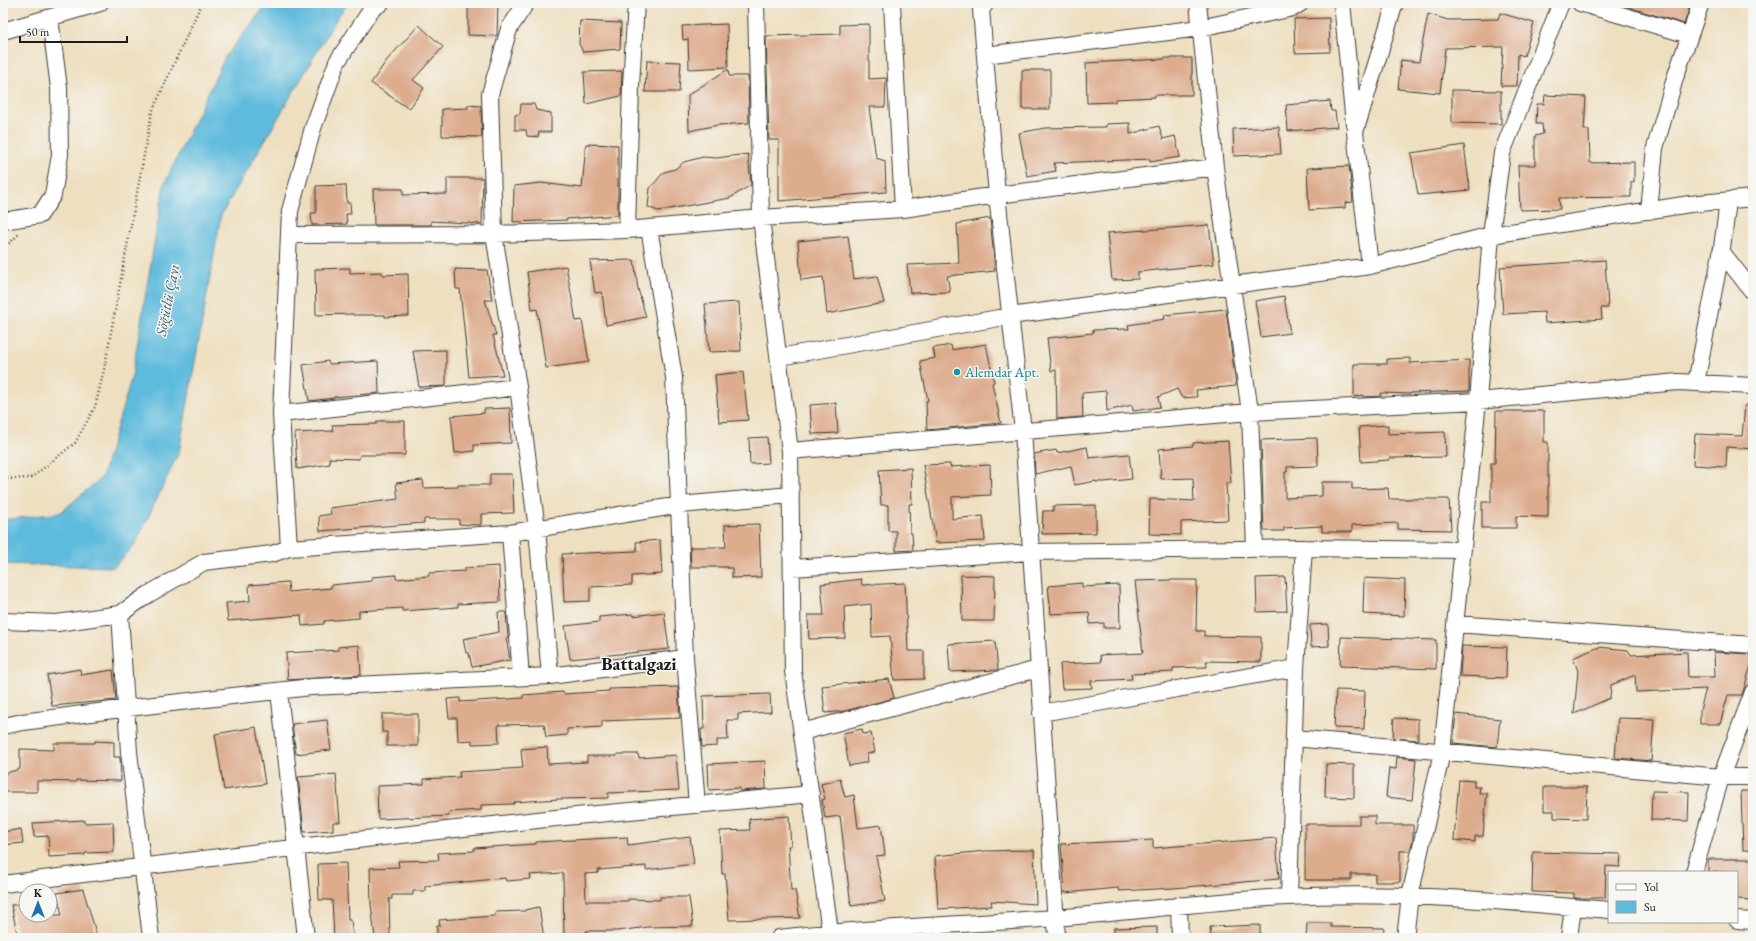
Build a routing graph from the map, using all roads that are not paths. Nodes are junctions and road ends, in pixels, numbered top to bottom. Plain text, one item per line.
1 (381, 3) edge
2 (526, 3) edge
3 (636, 3) edge
4 (756, 3) edge
5 (892, 3) edge
6 (986, 3) edge
7 (1198, 3) edge
8 (1301, 3) edge
9 (1342, 3) edge
10 (1396, 3) edge
11 (1561, 3) edge
12 (1580, 3) edge
13 (1701, 3) edge
14 (93, 4) edge
15 (50, 18) junction
16 (1200, 28) junction
17 (3, 31) edge
18 (1689, 36) junction
19 (985, 56) junction
20 (1355, 132) junction
21 (1215, 167) junction
22 (997, 195) junction
23 (1753, 198) edge
24 (1728, 201) junction
25 (903, 209) junction
26 (1649, 210) junction
27 (761, 218) junction
28 (3, 221) edge
29 (649, 228) junction
30 (627, 230) junction
31 (494, 234) junction
32 (290, 235) junction
33 (1491, 235) junction
34 (1721, 251) junction
35 (1370, 266) junction
36 (1231, 286) junction
37 (1753, 292) edge
38 (1010, 316) junction
39 (779, 356) junction
40 (1696, 383) junction
41 (518, 386) junction
42 (1753, 386) edge
43 (1478, 401) junction
44 (1250, 412) junction
45 (281, 414) junction
46 (1023, 431) junction
47 (790, 451) junction
48 (791, 495) junction
49 (680, 505) junction
50 (537, 529) junction
51 (510, 533) junction
52 (289, 548) junction
53 (1304, 548) junction
54 (1255, 549) junction
55 (1463, 550) junction
56 (1031, 552) junction
57 (792, 568) junction
58 (120, 614) junction
59 (3, 622) edge
60 (1455, 624) junction
61 (1753, 645) edge
62 (685, 658) junction
63 (1296, 668) junction
64 (1038, 669) junction
65 (550, 676) junction
66 (521, 677) junction
67 (279, 691) junction
68 (1753, 692) edge
69 (128, 708) junction
70 (1041, 713) junction
71 (3, 726) edge
72 (802, 732) junction
73 (1294, 738) junction
74 (1442, 752) junction
75 (1721, 777) junction
76 (1753, 777) edge
77 (811, 794) junction
78 (697, 804) junction
79 (296, 848) junction
80 (142, 867) junction
81 (1694, 871) edge
82 (3, 884) edge
83 (1410, 896) junction
84 (1289, 897) junction
85 (1179, 905) junction
86 (1573, 907) junction
87 (1608, 910) edge
88 (1056, 918) junction
89 (1738, 920) edge
90 (1753, 921) edge
91 (831, 935) edge
92 (151, 938) edge
93 (306, 938) edge
94 (779, 938) edge
95 (1056, 938) edge
96 (1180, 938) edge
97 (1404, 938) edge
98 (1570, 938) edge

1 - 32 street
2 - 31 street
3 - 30 street
4 - 27 street
5 - 25 street
6 - 19 street
7 - 16 street
8 - 16 street
9 - 20 street
10 - 20 street
11 - 33 street
12 - 18 street
13 - 18 street
14 - 15 street
15 - 17 street
15 - 28 street
16 - 19 street
16 - 21 street
18 - 26 street
19 - 22 street
20 - 35 street
21 - 22 street
21 - 36 street
22 - 25 street
22 - 38 street
23 - 24 street
24 - 26 street
24 - 34 street
25 - 27 street
26 - 33 street
27 - 29 street
27 - 39 street
29 - 30 street
29 - 49 street
30 - 31 street
31 - 32 street
31 - 41 street
32 - 45 street
33 - 35 street
33 - 43 street
34 - 37 street
34 - 40 street
35 - 36 street
36 - 38 street
36 - 44 street
38 - 39 street
38 - 46 street
39 - 47 street
40 - 42 street
40 - 43 street
41 - 45 street
41 - 50 street
43 - 44 street
43 - 55 street
44 - 46 street
44 - 54 street
45 - 52 street
46 - 47 street
46 - 56 street
47 - 48 street
48 - 49 street
48 - 57 street
49 - 50 street
49 - 62 street
50 - 51 street
50 - 65 street
51 - 52 street
51 - 66 street
52 - 58 street
53 - 54 street
53 - 55 street
53 - 63 street
54 - 56 street
55 - 60 street
56 - 57 street
56 - 64 street
57 - 72 street
58 - 59 street
58 - 69 street
60 - 61 street
60 - 74 street
62 - 65 street
62 - 78 street
63 - 70 street
63 - 73 street
64 - 70 street
64 - 72 street
65 - 66 street
66 - 67 street
67 - 69 street
67 - 79 street
68 - 75 street
69 - 71 street
69 - 80 street
70 - 88 street
72 - 77 street
73 - 74 street
73 - 84 street
74 - 75 street
74 - 83 street
75 - 76 street
75 - 81 street
77 - 78 street
77 - 91 street
78 - 79 street
79 - 80 street
79 - 93 street
80 - 82 street
80 - 92 street
83 - 84 street
83 - 86 street
83 - 97 street
84 - 85 street
85 - 88 street
85 - 96 street
86 - 87 street
86 - 98 street
88 - 91 street
88 - 95 street
89 - 90 street
91 - 94 street

